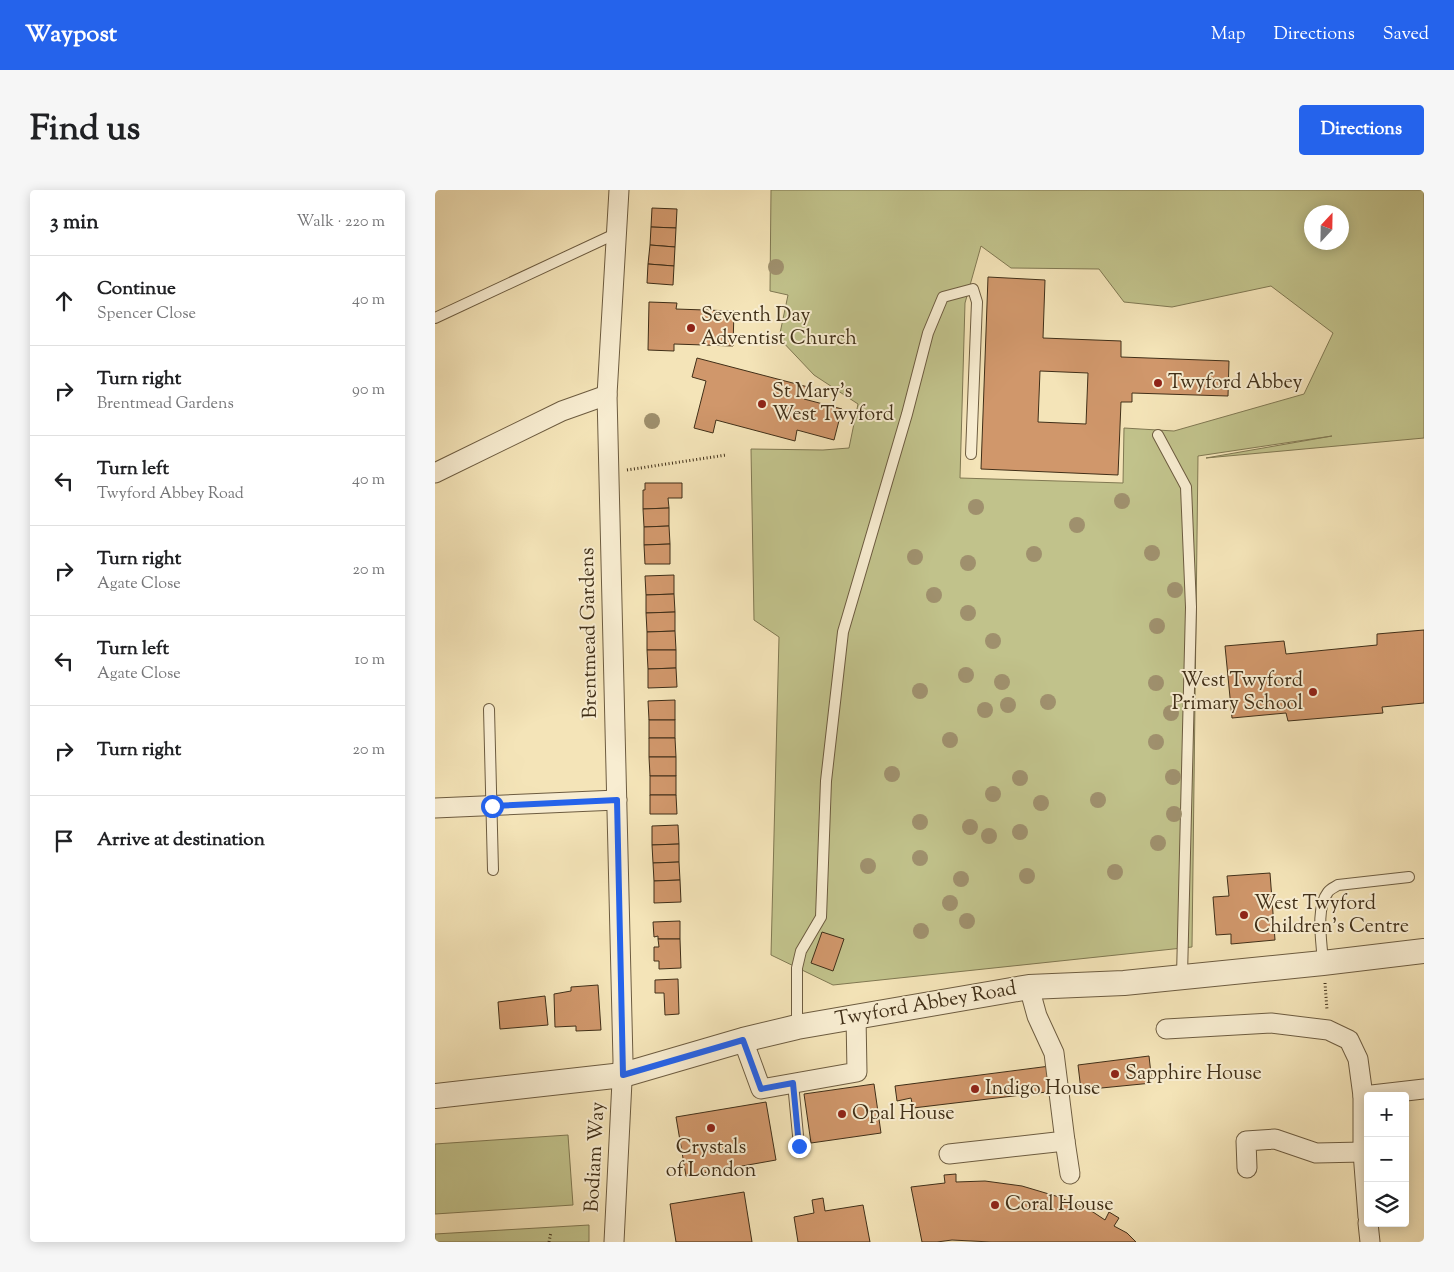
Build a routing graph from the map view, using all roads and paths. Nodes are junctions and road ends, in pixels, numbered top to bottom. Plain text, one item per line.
1 (619, 190) edge
2 (615, 234) junction
3 (435, 318) edge
4 (607, 395) junction
5 (1158, 435) dead end
6 (971, 454) dead end
7 (726, 455) dead end
8 (435, 473) edge
9 (609, 473) junction
10 (489, 709) dead end
11 (617, 800) junction
12 (492, 806) junction
13 (435, 808) edge
14 (493, 870) dead end
15 (1409, 877) dead end
16 (1424, 951) edge
17 (1323, 963) junction
18 (1182, 976) junction
19 (1029, 987) junction
20 (856, 1016) junction
21 (797, 1027) junction
22 (1166, 1029) dead end
23 (1328, 1030) junction
24 (743, 1040) junction
25 (623, 1075) junction
26 (793, 1083) junction
27 (1424, 1089) edge
28 (435, 1096) edge
29 (1363, 1096) junction
30 (1065, 1141) junction
31 (799, 1146) dead end
32 (1363, 1152) junction
33 (949, 1154) dead end
34 (1247, 1168) dead end
35 (1070, 1174) dead end
36 (1365, 1182) edge
37 (1368, 1227) edge
38 (551, 1232) dead end
39 (549, 1242) edge
40 (614, 1242) edge
41 (1370, 1242) edge

1 - 2 street, Brentmead Gardens
2 - 3 lane
2 - 4 street, Brentmead Gardens
4 - 8 street
4 - 9 street, Brentmead Gardens
5 - 18 lane
6 - 21 lane
7 - 9 path
9 - 11 street, Brentmead Gardens
10 - 12 lane
11 - 12 street
11 - 25 street, Brentmead Gardens
12 - 13 street
12 - 14 lane
15 - 17 lane
16 - 17 street, Twyford Abbey Road
17 - 18 street, Twyford Abbey Road
17 - 23 path
18 - 19 street, Twyford Abbey Road
19 - 20 street, Twyford Abbey Road
19 - 30 street
20 - 21 street, Twyford Abbey Road
20 - 26 street
21 - 24 street, Twyford Abbey Road
22 - 23 street
23 - 29 street
24 - 25 street, Twyford Abbey Road
24 - 26 street
25 - 28 street, Twyford Abbey Road
25 - 40 street, Bodiam Way
26 - 31 lane
27 - 29 street
29 - 32 street
30 - 33 street
30 - 35 street
32 - 34 street
32 - 36 street
37 - 41 street
38 - 39 path

